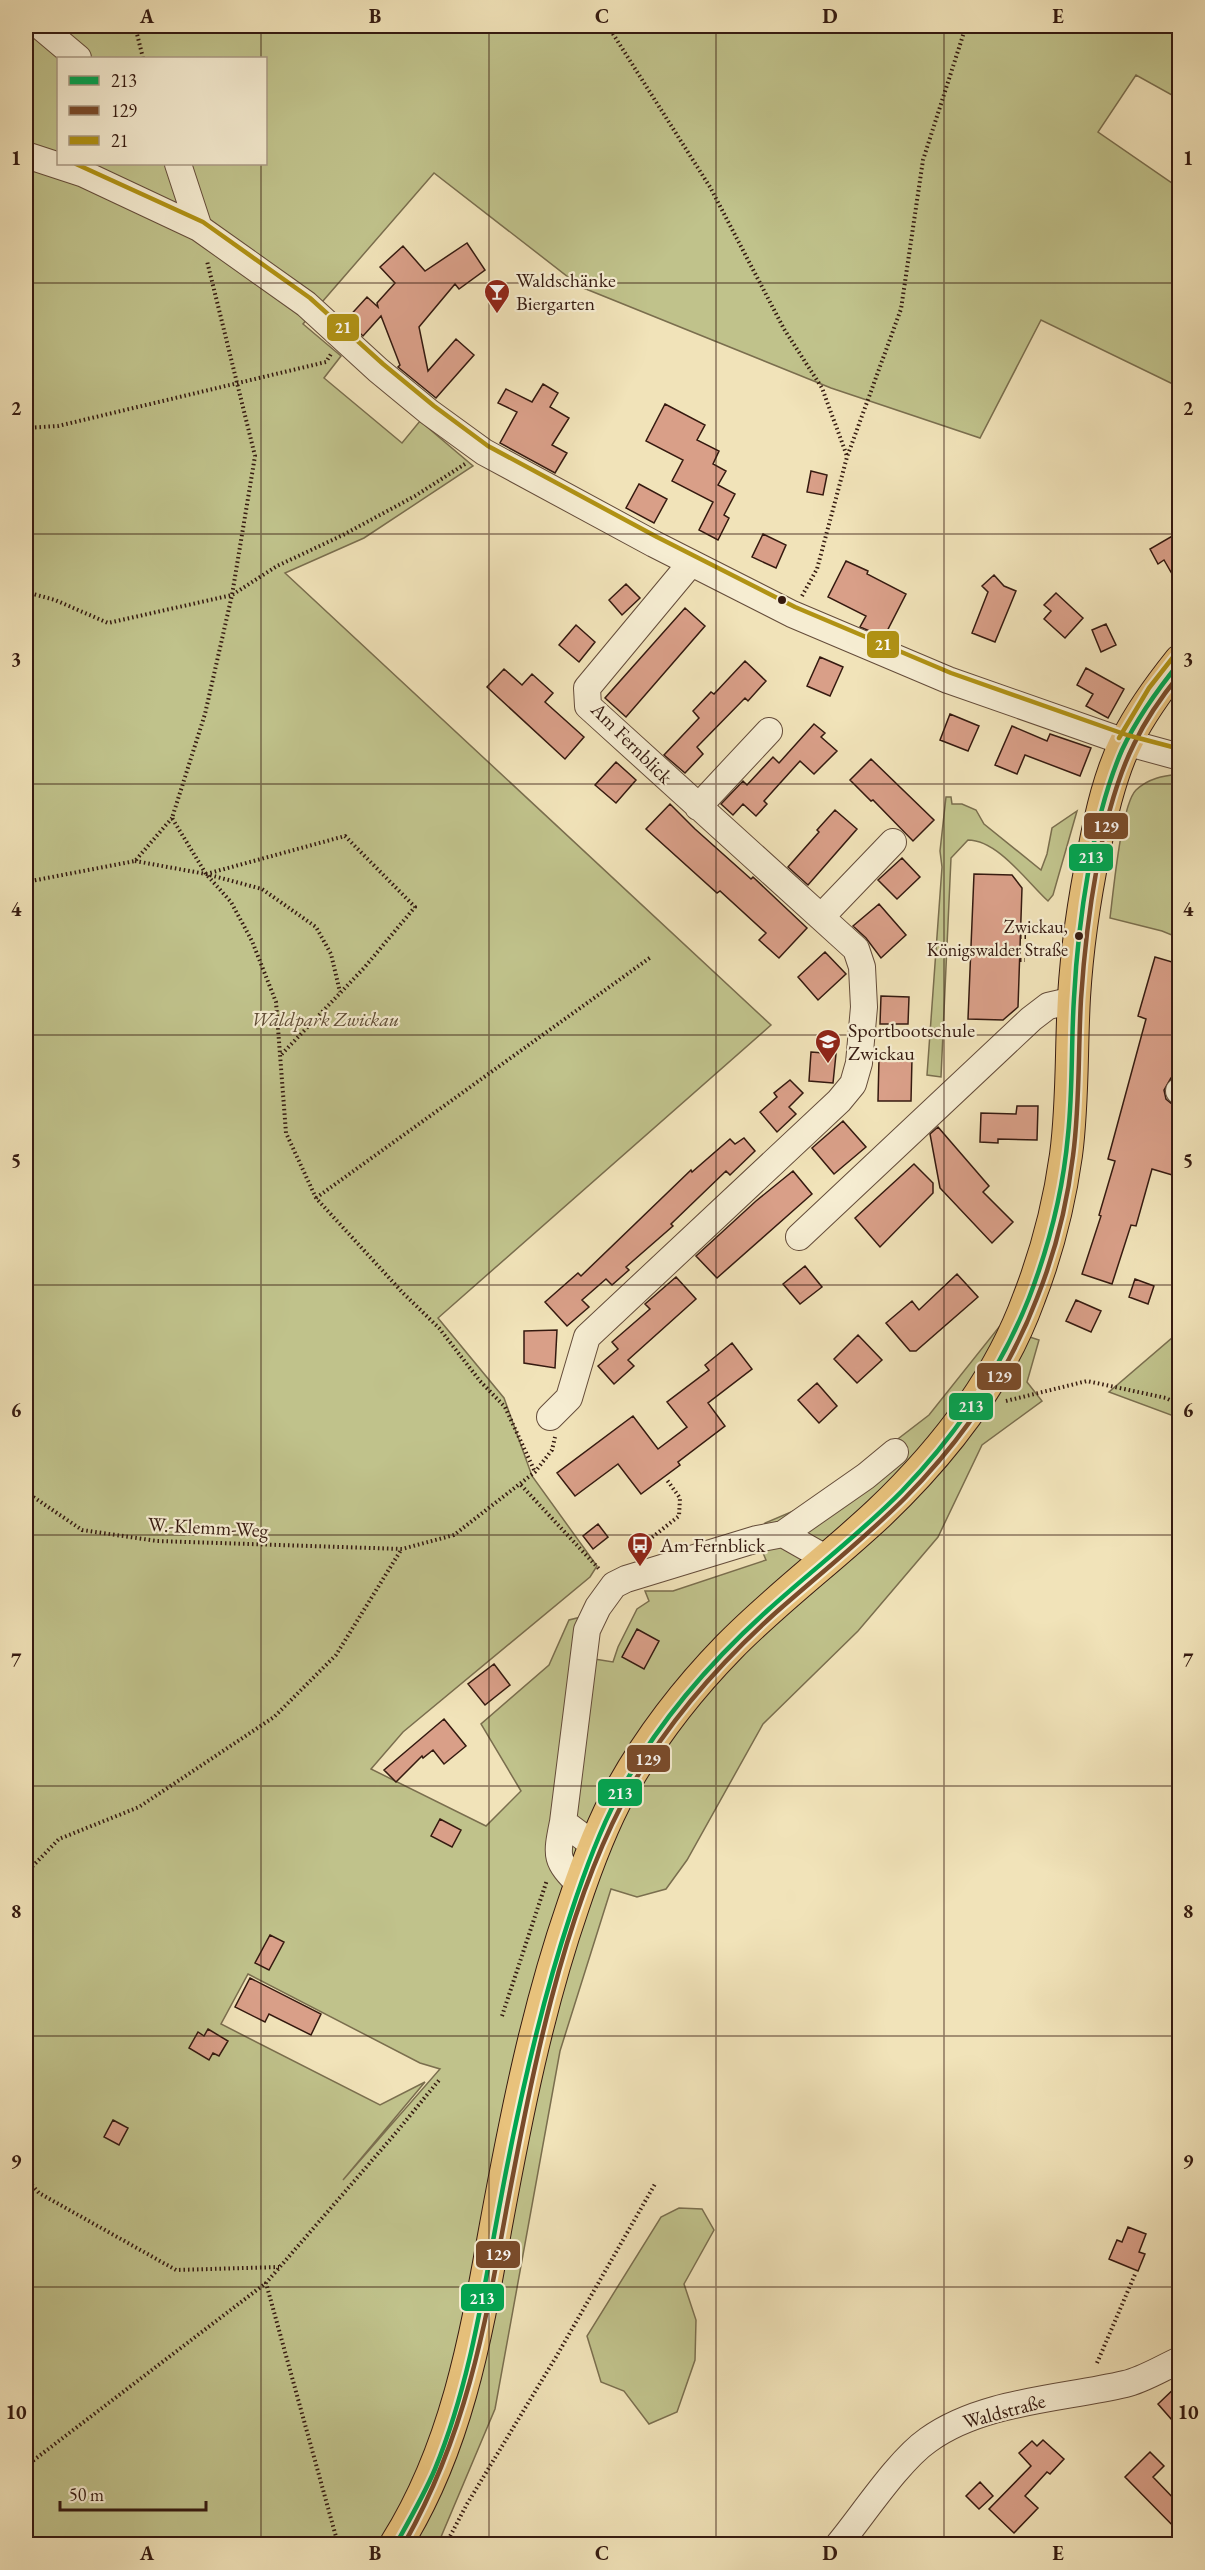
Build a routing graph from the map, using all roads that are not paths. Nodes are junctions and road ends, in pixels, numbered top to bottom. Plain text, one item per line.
1 (40, 26) edge
2 (77, 57) edge
3 (26, 155) edge
4 (178, 165) edge
5 (199, 228) junction
6 (691, 563) junction
7 (1179, 661) edge
8 (769, 731) dead end
9 (1125, 742) junction
10 (1179, 757) edge
11 (698, 807) junction
12 (893, 842) dead end
13 (822, 916) junction
14 (1074, 1000) junction
15 (799, 1237) dead end
16 (554, 1413) road end
17 (895, 1452) dead end
18 (783, 1534) junction
19 (827, 1559) junction
20 (562, 1822) junction
21 (595, 1846) junction
22 (580, 1885) junction
23 (1179, 2360) edge
24 (396, 2544) edge
25 (839, 2544) edge

1 - 2 street
3 - 5 street
4 - 5 street
5 - 6 street
6 - 9 street
6 - 11 street, Am Fernblick
7 - 9 main road
8 - 11 street
9 - 10 street
9 - 14 main road
11 - 13 street, Am Fernblick
12 - 13 street
13 - 16 street, Am Fernblick
14 - 15 street
14 - 19 main road
17 - 18 street
18 - 19 street
18 - 20 street
19 - 21 main road
20 - 21 street
20 - 22 street
21 - 22 main road
22 - 24 main road
23 - 25 street, Waldstraße

